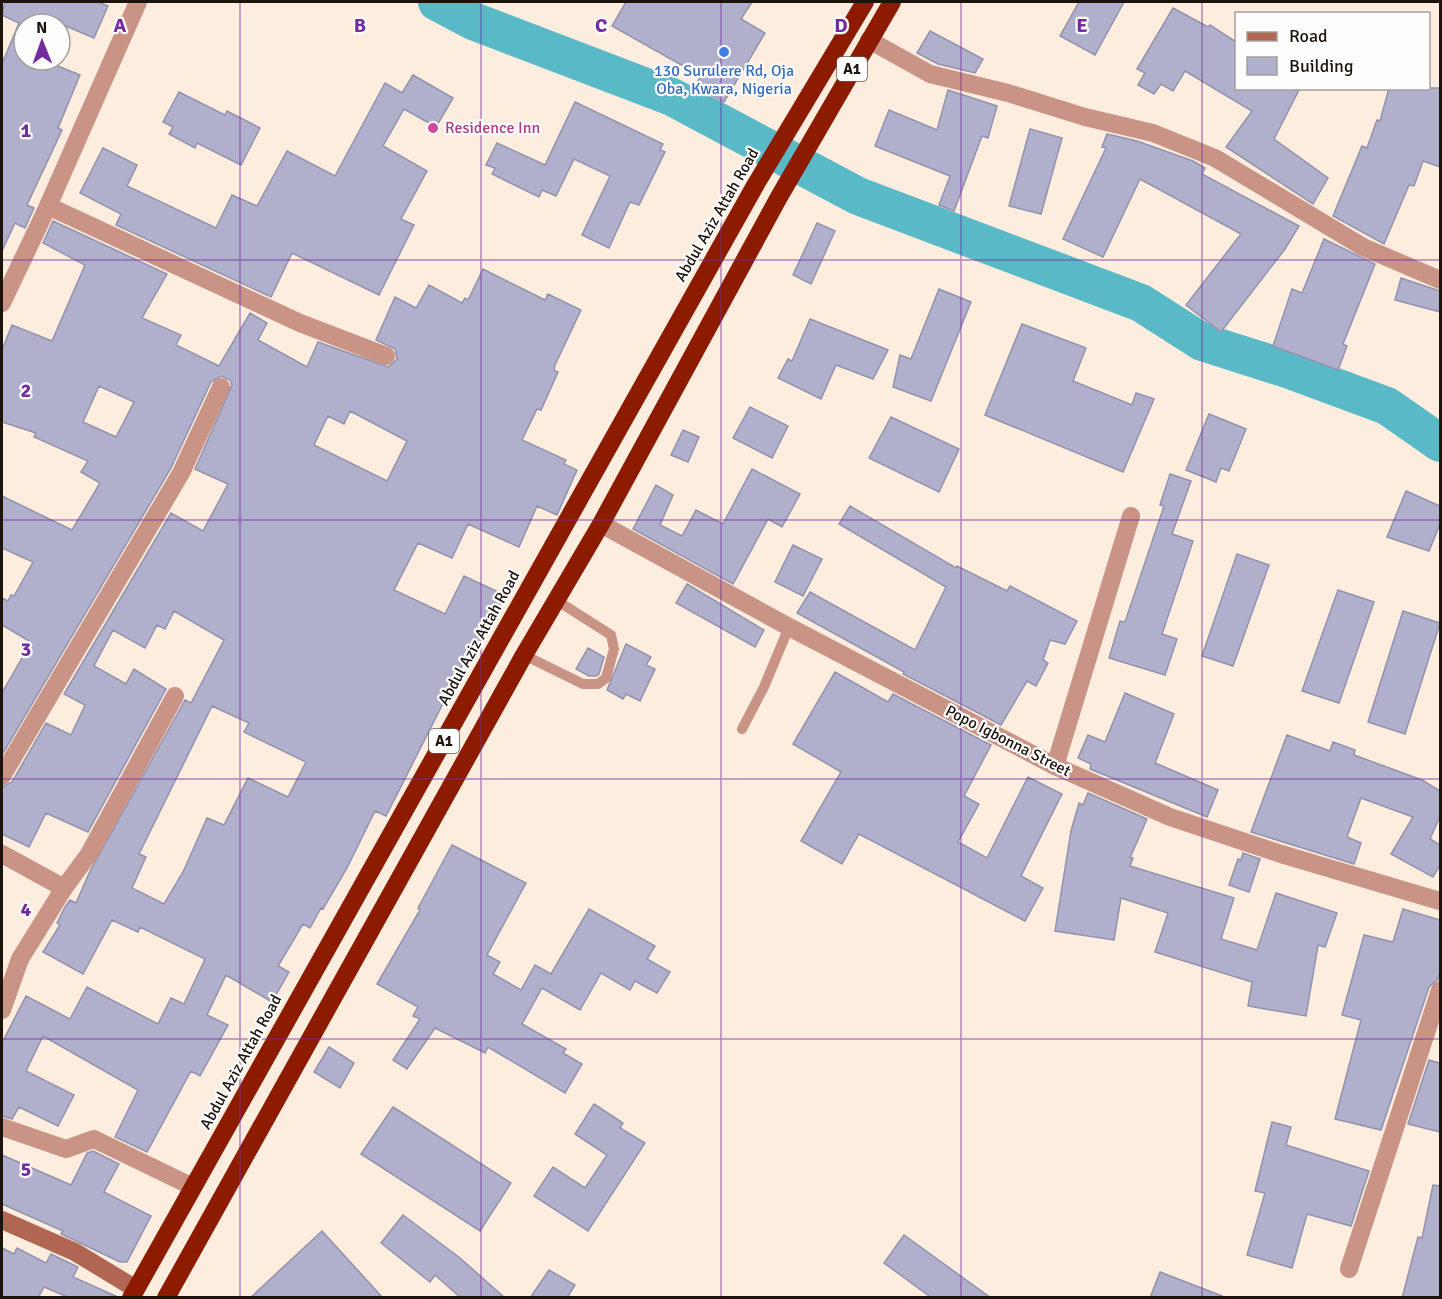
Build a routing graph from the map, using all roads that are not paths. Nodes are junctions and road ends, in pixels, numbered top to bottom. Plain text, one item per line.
1 (138, 2) edge
2 (865, 2) edge
3 (892, 2) edge
4 (868, 40) junction
5 (48, 206) junction
6 (1440, 280) edge
7 (2, 303) edge
8 (386, 356) dead end
9 (221, 387) dead end
10 (1131, 516) dead end
11 (601, 524) junction
12 (556, 600) junction
13 (789, 627) junction
14 (524, 655) junction
15 (175, 696) dead end
16 (742, 729) dead end
17 (1055, 766) junction
18 (2, 776) edge
19 (2, 854) edge
20 (64, 888) junction
21 (1440, 901) edge
22 (1440, 990) edge
23 (2, 1010) edge
24 (2, 1127) edge
25 (193, 1187) junction
26 (2, 1220) edge
27 (1349, 1269) dead end
28 (134, 1293) edge
29 (165, 1298) edge

1 - 5 street
2 - 25 highway, Abdul Aziz Attah Road / A1
3 - 4 highway, A1
4 - 6 street
4 - 11 highway, A1
5 - 7 street
5 - 8 street
9 - 18 street
10 - 17 street
11 - 12 highway, A1
11 - 13 street, Popo Igbonna Street
12 - 14 highway, A1
12 - 14 lane
13 - 16 lane
13 - 17 street, Popo Igbonna Street
14 - 29 highway, A1
15 - 20 street
17 - 21 street, Popo Igbonna Street
19 - 20 street
20 - 23 street
22 - 27 street
24 - 25 street
25 - 28 highway, Abdul Aziz Attah Road / A1
26 - 28 street

